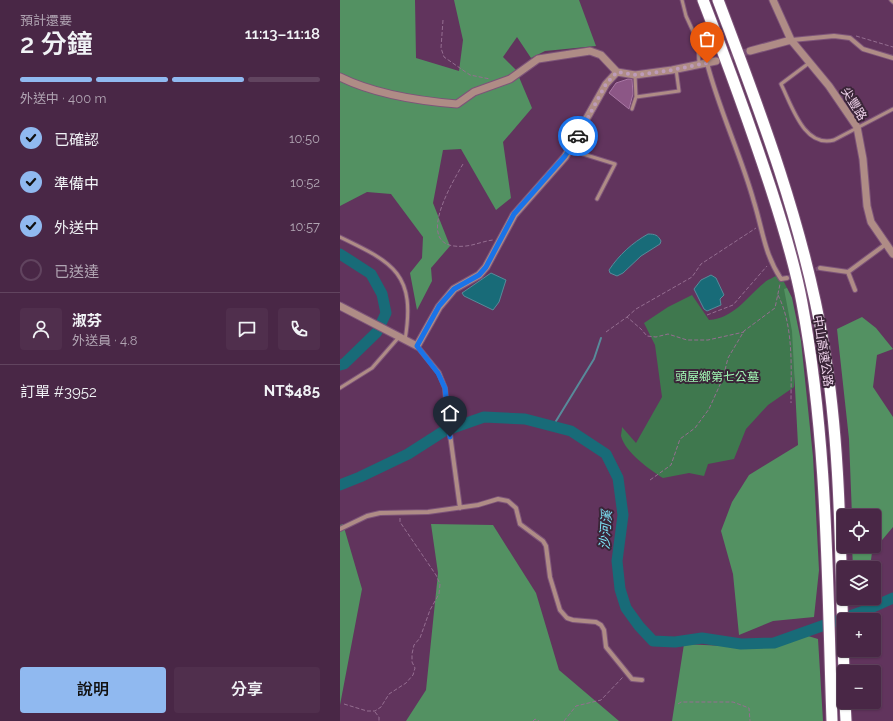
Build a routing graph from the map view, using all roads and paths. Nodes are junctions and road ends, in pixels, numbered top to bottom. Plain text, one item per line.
1 (682, 0) edge
2 (703, 0) edge
3 (718, 0) edge
4 (773, 0) edge
5 (443, 20) dead end
6 (850, 38) junction
7 (791, 40) junction
8 (893, 47) edge
9 (750, 51) tunnel mouth
10 (893, 58) edge
11 (716, 61) tunnel mouth
12 (707, 63) junction
13 (809, 63) junction
14 (699, 64) junction
15 (676, 69) junction
16 (617, 72) junction
17 (636, 75) junction
18 (340, 77) edge
19 (493, 79) dead end
20 (636, 97) junction
21 (632, 109) dead end
22 (893, 109) edge
23 (857, 127) junction
24 (573, 144) junction
25 (463, 164) dead end
26 (597, 199) dead end
27 (760, 226) junction
28 (340, 237) edge
29 (501, 238) junction
30 (886, 244) junction
31 (893, 254) edge
32 (770, 263) junction
33 (820, 268) tunnel mouth
34 (848, 272) junction
35 (787, 278) tunnel mouth
36 (781, 279) junction
37 (855, 290) dead end
38 (778, 294) junction
39 (340, 306) edge
40 (708, 315) dead end
41 (627, 317) junction
42 (606, 332) dead end
43 (744, 332) junction
44 (400, 337) junction
45 (417, 346) junction
46 (340, 388) edge
47 (791, 403) dead end
48 (650, 480) dead end
49 (460, 508) junction
50 (400, 512) junction
51 (340, 529) edge
52 (844, 665) edge
53 (626, 674) junction
54 (642, 680) dead end
55 (344, 704) dead end
56 (678, 704) dead end
57 (845, 709) edge
58 (374, 711) junction
59 (379, 721) edge
60 (533, 721) edge
61 (539, 721) edge
62 (564, 721) edge
63 (750, 721) edge
64 (832, 721) edge
65 (846, 721) edge

1 - 14 lane
2 - 64 highway, 中山高速公路
3 - 52 highway, 中山高速公路
4 - 7 street, 尖豐路
5 - 19 path
6 - 7 street
6 - 8 path
6 - 10 street
7 - 9 street
7 - 13 street, 尖豐路
11 - 12 street
12 - 14 street
12 - 27 street
13 - 23 street, 尖豐路
13 - 23 lane
14 - 15 street
15 - 17 street
15 - 20 lane
16 - 17 street
16 - 18 street
16 - 24 street
17 - 20 lane
20 - 21 lane
22 - 23 lane
23 - 30 street, 尖豐路
24 - 26 lane
24 - 29 street
25 - 29 path
27 - 32 street
27 - 41 path
28 - 44 lane
29 - 45 street
30 - 31 street, 尖豐路
30 - 34 street
32 - 36 street
32 - 40 path
33 - 34 street
34 - 37 street
35 - 36 street
36 - 38 path
38 - 43 path
38 - 47 path
39 - 44 street
41 - 42 path
41 - 43 path
43 - 48 path
44 - 45 street
44 - 46 lane
45 - 49 street
49 - 50 street
49 - 53 street
50 - 51 street
50 - 58 path
53 - 54 street
53 - 62 path
55 - 58 path
56 - 63 path
57 - 65 highway
58 - 59 path
60 - 61 path

